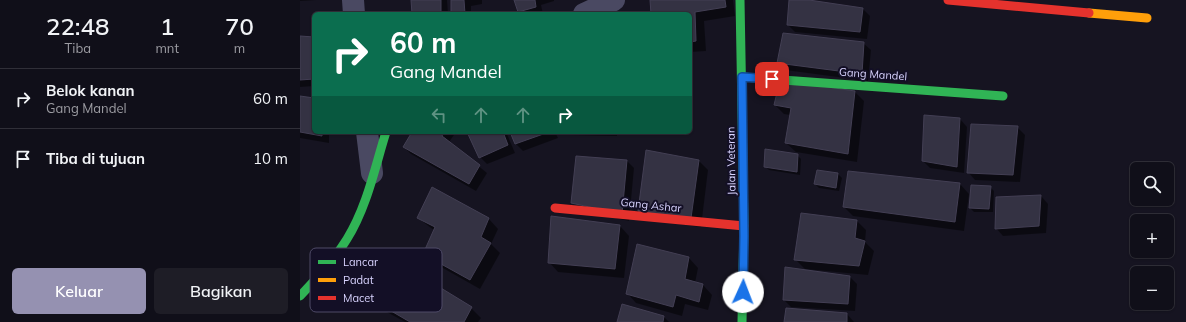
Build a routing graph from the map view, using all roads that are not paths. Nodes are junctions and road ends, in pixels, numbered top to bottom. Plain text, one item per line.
1 (353, 0) edge
2 (614, 0) edge
3 (740, 0) edge
4 (948, 0) edge
5 (354, 12) edge
6 (588, 12) edge
7 (1147, 18) dead end
8 (742, 77) junction
9 (1002, 96) dead end
10 (367, 134) edge
11 (385, 134) edge
12 (372, 173) junction
13 (555, 208) dead end
14 (744, 226) junction
15 (341, 248) edge
16 (310, 285) edge
17 (300, 296) edge
18 (742, 322) edge

1 - 5 street
2 - 6 street
3 - 8 street, Jalan Veteran
4 - 7 street
8 - 9 street, Gang Mandel
8 - 14 street, Jalan Veteran
10 - 12 street
11 - 12 street
12 - 15 street
13 - 14 street, Gang Ashar
14 - 18 street, Jalan Veteran
16 - 17 street

